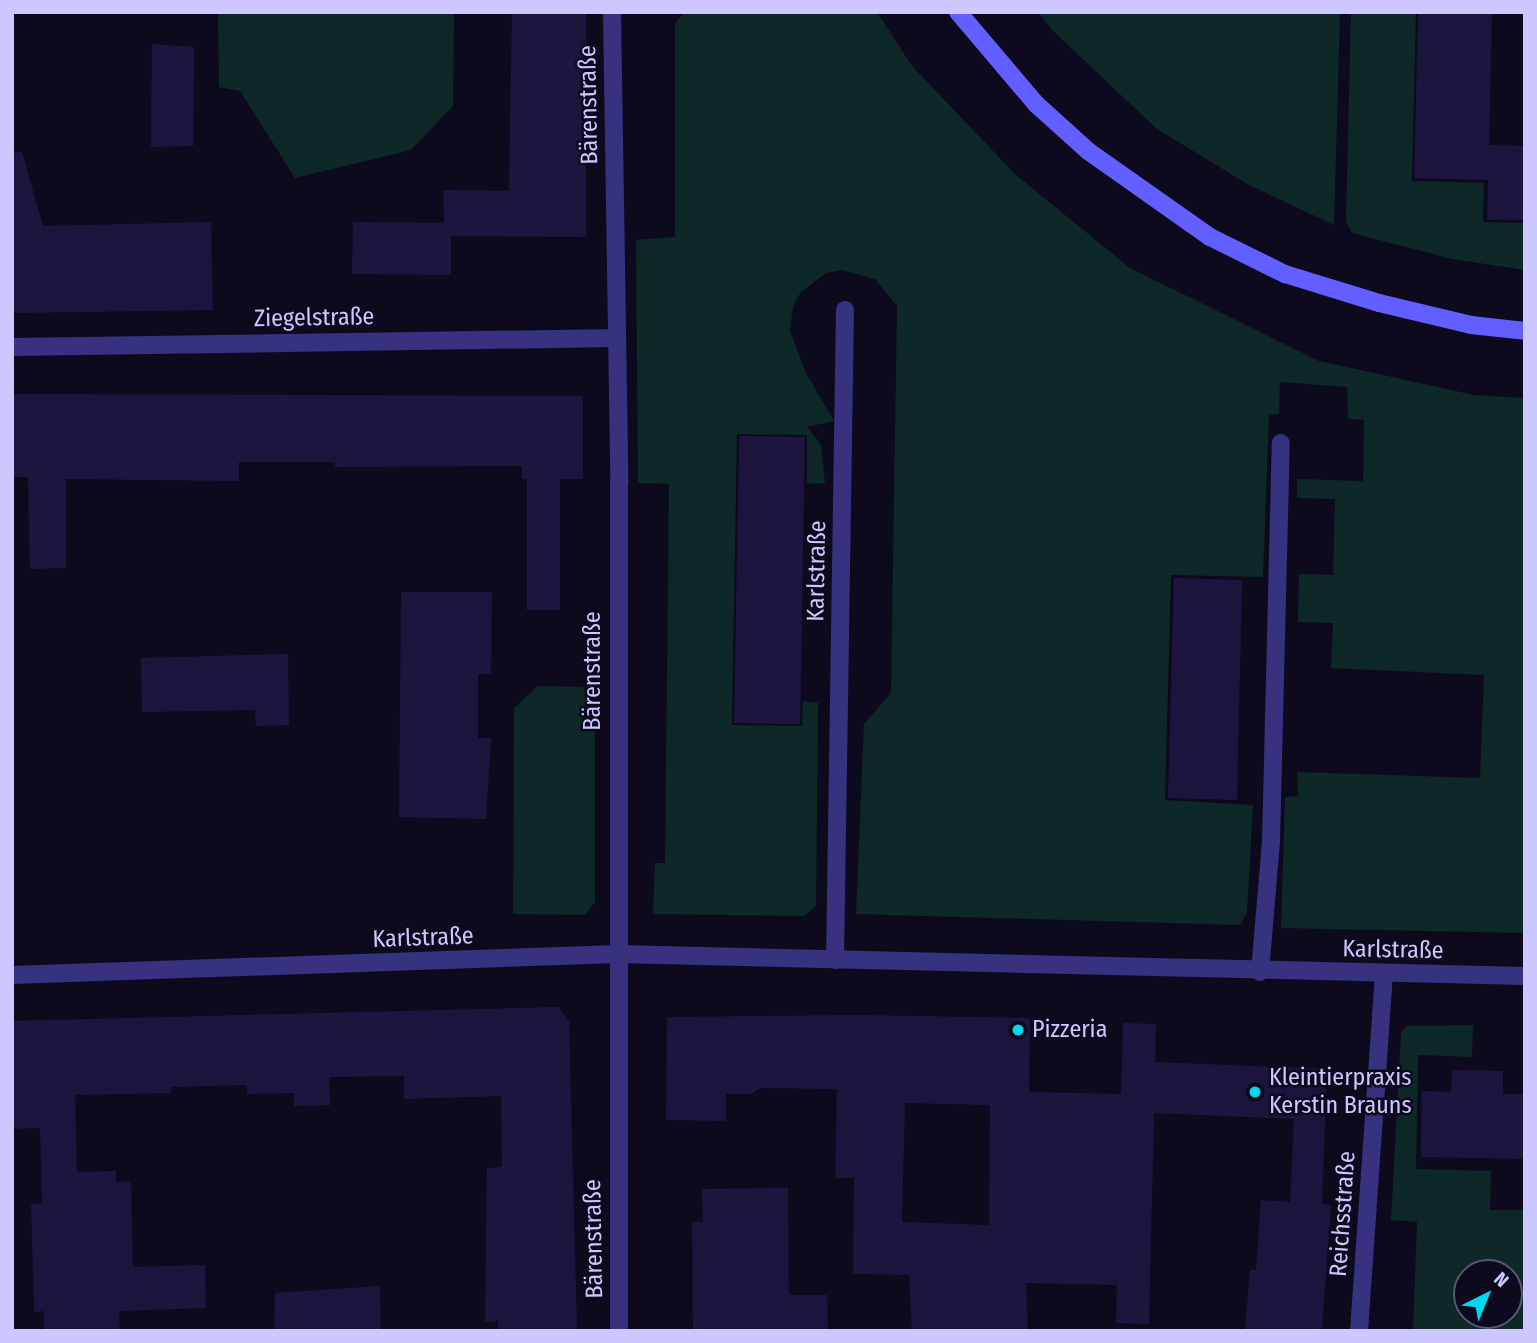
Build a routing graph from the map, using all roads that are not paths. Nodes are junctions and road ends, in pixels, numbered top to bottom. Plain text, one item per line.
1 (612, 12) edge
2 (958, 12) edge
3 (845, 310) dead end
4 (1525, 331) edge
5 (617, 338) junction
6 (12, 347) edge
7 (1281, 443) dead end
8 (618, 954) junction
9 (835, 960) junction
10 (1259, 972) junction
11 (12, 975) edge
12 (1384, 975) junction
13 (1525, 976) edge
14 (620, 1331) edge
15 (1359, 1331) edge

1 - 5 street, Bärenstraße
2 - 4 street
3 - 9 street, Karlstraße
5 - 6 street, Ziegelstraße
5 - 8 street, Bärenstraße
7 - 10 street
8 - 9 street, Karlstraße
8 - 11 street, Karlstraße
8 - 14 street, Bärenstraße
9 - 10 street, Karlstraße
10 - 12 street, Karlstraße
12 - 13 street, Karlstraße
12 - 15 street, Reichsstraße

